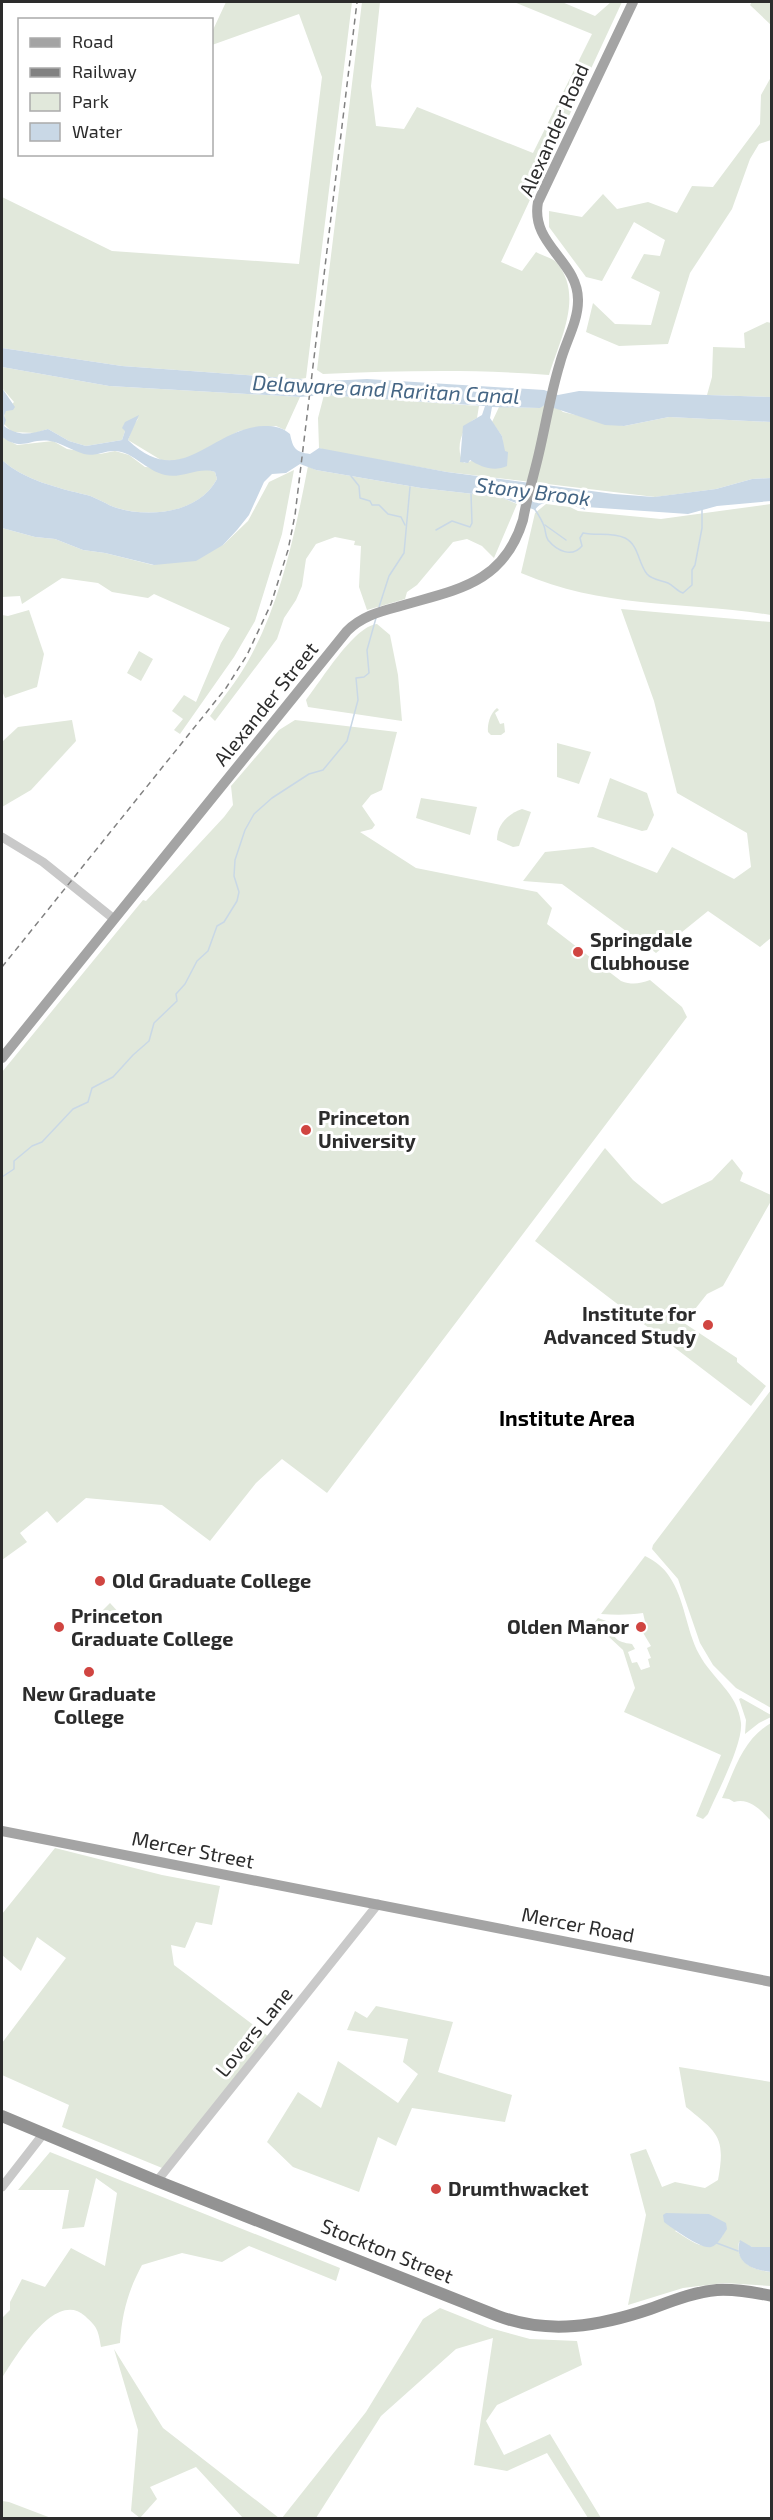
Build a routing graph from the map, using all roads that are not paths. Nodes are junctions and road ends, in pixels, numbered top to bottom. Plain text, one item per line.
1 (633, 2) edge
2 (549, 408) joint
3 (2, 837) edge
4 (2, 843) edge
5 (18, 848) junction
6 (114, 919) junction
7 (2, 1058) edge
8 (2, 1831) edge
9 (378, 1904) junction
10 (771, 1982) edge
11 (2, 2116) edge
12 (44, 2133) junction
13 (157, 2181) junction
14 (2, 2187) edge
15 (771, 2296) edge

1 - 2 main road, Alexander Road
2 - 6 main road, Alexander Street
3 - 5 street
4 - 5 street
5 - 6 street
6 - 7 main road, Alexander Street
8 - 9 main road, Mercer Street
9 - 10 main road, Mercer Road
9 - 13 street, Lovers Lane
11 - 12 highway, Stockton Street
12 - 13 highway, Stockton Street
12 - 14 street
13 - 15 highway, Stockton Street

